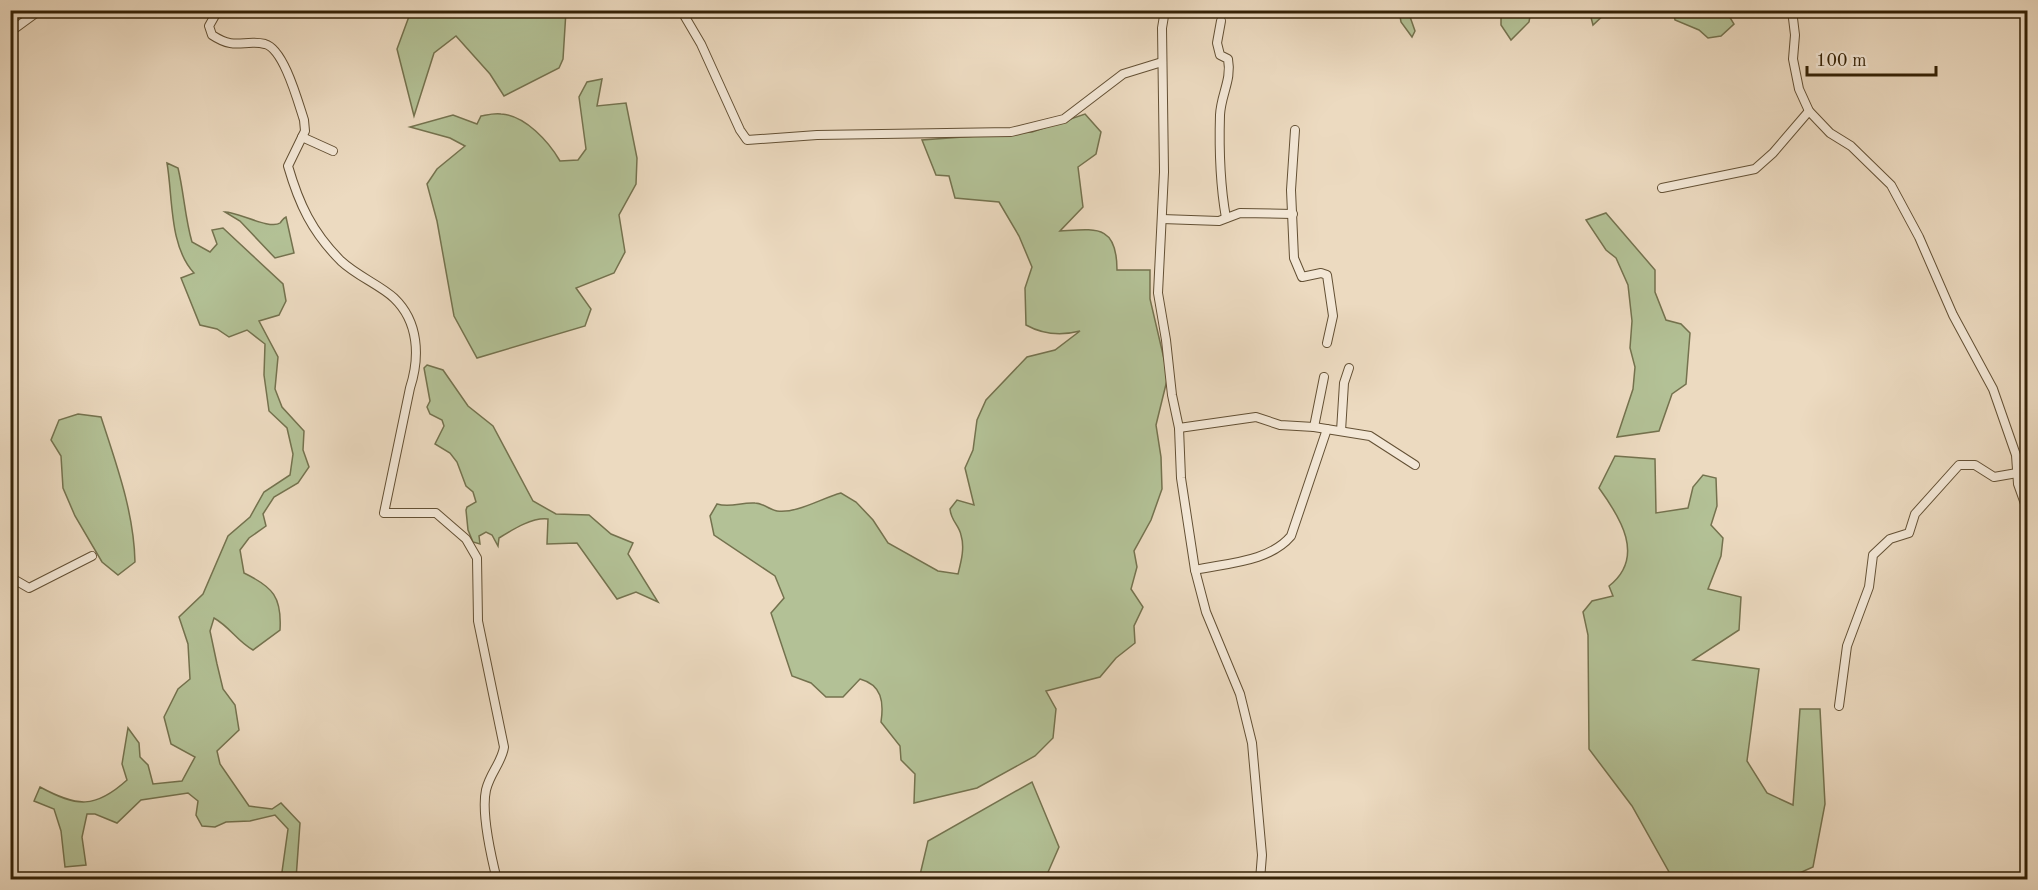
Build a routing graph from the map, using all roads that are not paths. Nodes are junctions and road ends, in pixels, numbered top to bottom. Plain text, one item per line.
1 (40, 10) edge
2 (218, 10) edge
3 (681, 10) edge
4 (1165, 10) edge
5 (1792, 10) edge
6 (1221, 21) dead end
7 (10, 32) edge
8 (1162, 62) junction
9 (1809, 111) junction
10 (1295, 130) dead end
11 (302, 137) junction
12 (333, 151) dead end
13 (1662, 188) dead end
14 (1293, 214) junction
15 (1226, 218) junction
16 (1162, 219) junction
17 (1327, 343) dead end
18 (1349, 368) dead end
19 (1324, 377) dead end
20 (1314, 427) junction
21 (1179, 428) junction
22 (1327, 429) junction
23 (1341, 431) junction
24 (1415, 465) dead end
25 (2017, 473) junction
26 (2028, 512) edge
27 (92, 556) dead end
28 (1195, 570) junction
29 (10, 577) edge
30 (1839, 706) dead end
31 (496, 879) edge
32 (1260, 879) edge

1 - 7 street
2 - 11 street
3 - 8 street
4 - 8 street
5 - 9 street
6 - 15 street
8 - 16 street
9 - 13 street
9 - 25 street
10 - 14 street
11 - 12 street
11 - 31 street
14 - 15 street
14 - 17 street
15 - 16 street
16 - 21 street
18 - 23 street
19 - 20 street
20 - 21 street
20 - 22 street
21 - 28 street
22 - 23 street
22 - 28 street
23 - 24 street
25 - 26 street
25 - 30 street
27 - 29 street
28 - 32 street

